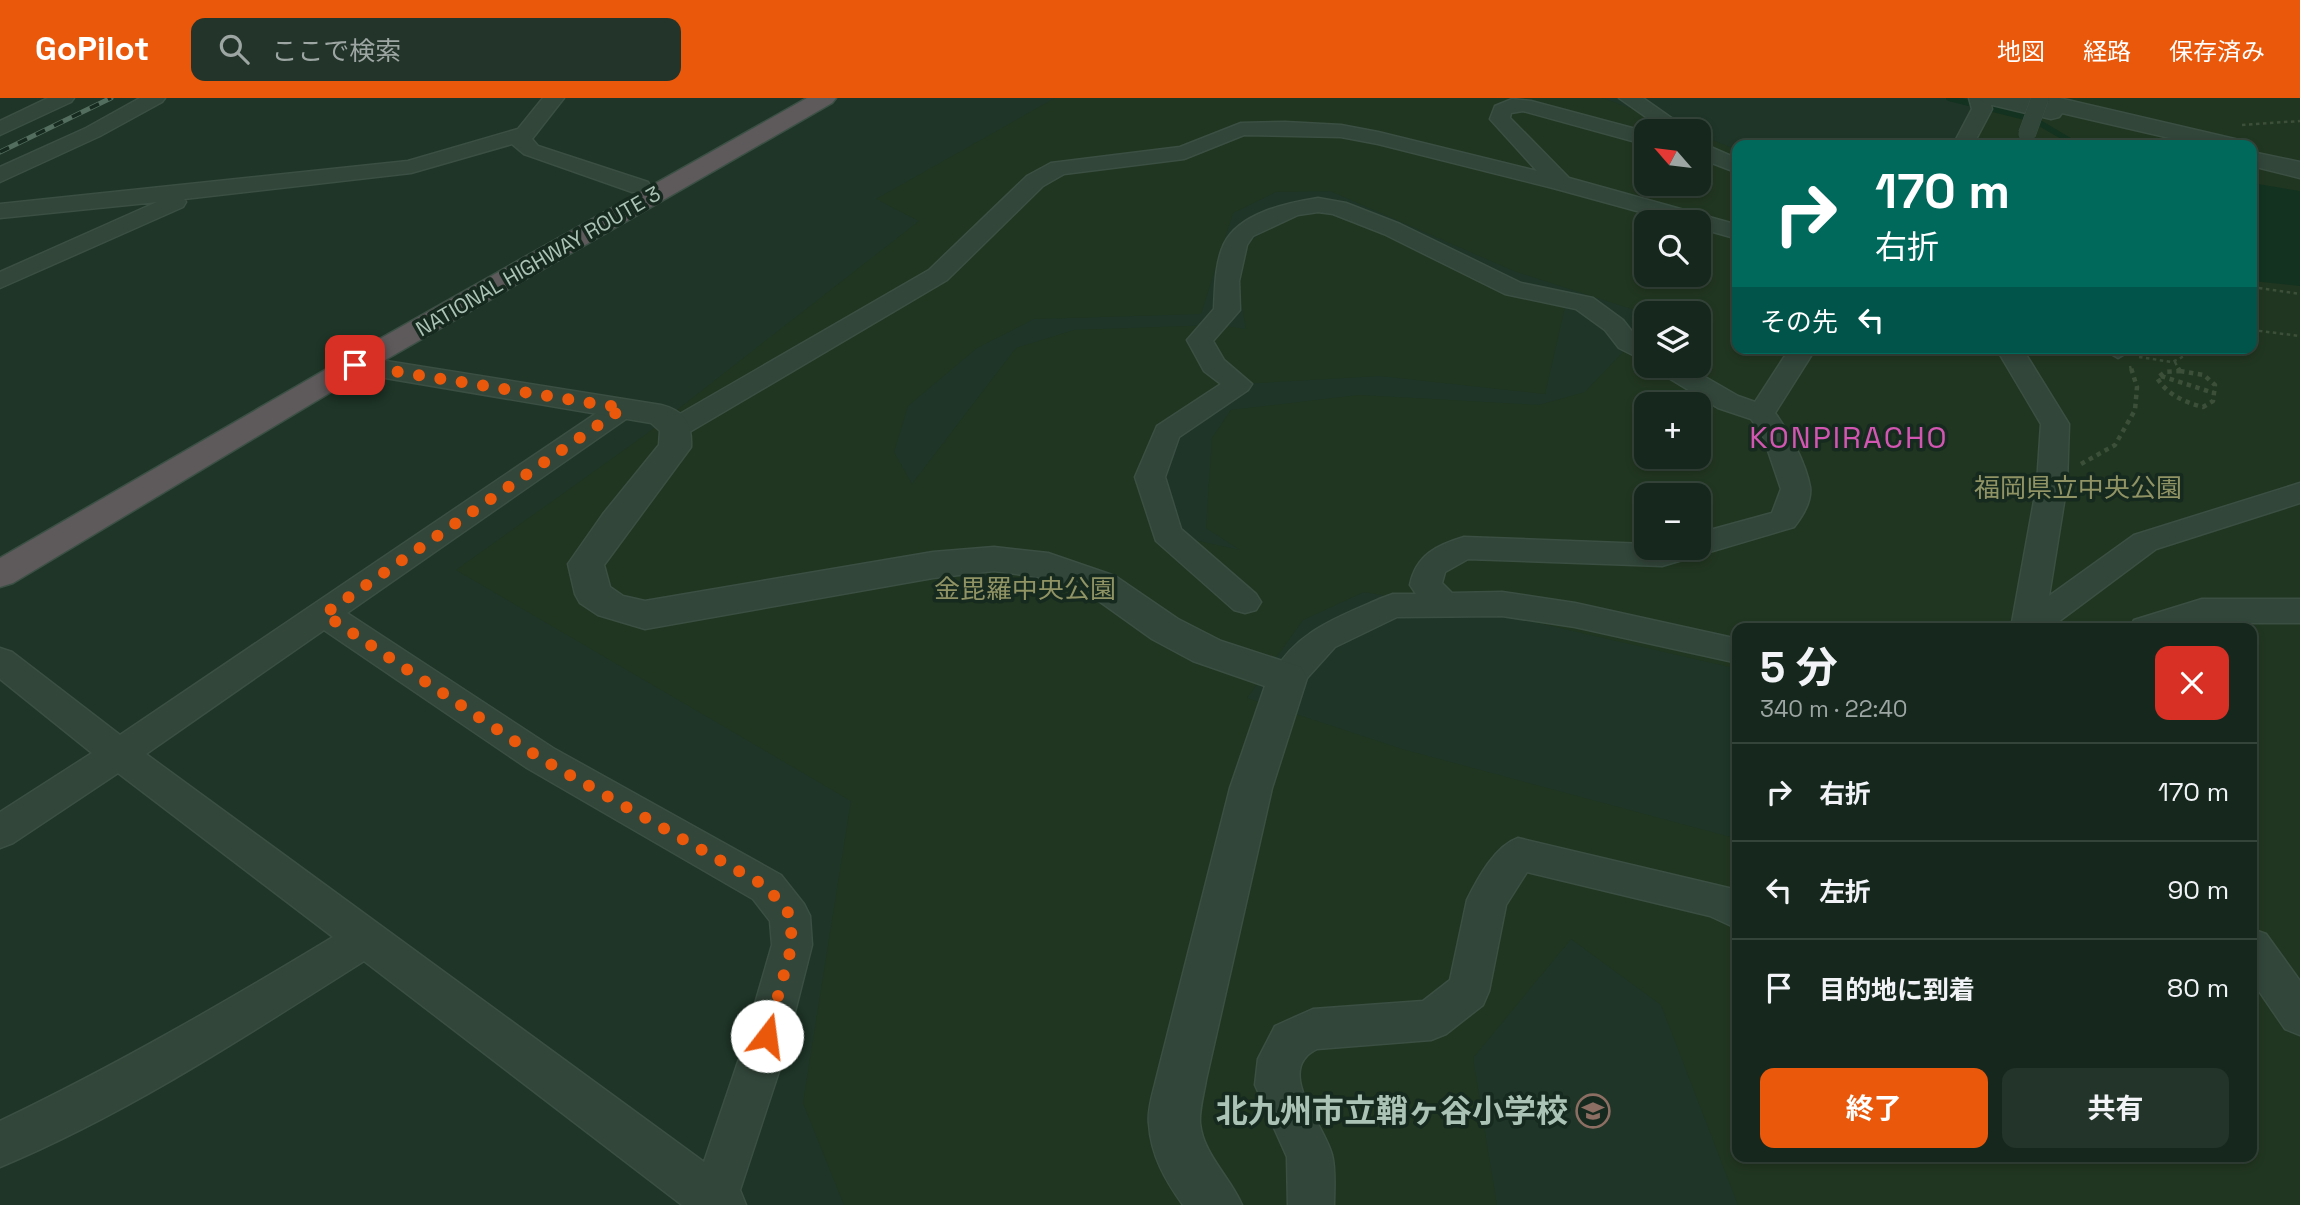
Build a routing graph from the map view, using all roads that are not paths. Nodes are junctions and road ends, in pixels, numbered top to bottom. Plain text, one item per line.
1 (64, 98) edge
2 (155, 98) edge
3 (554, 98) edge
4 (798, 98) edge
5 (824, 98) edge
6 (1629, 98) edge
7 (1979, 98) edge
8 (1992, 98) edge
9 (2029, 98) edge
10 (2040, 98) edge
11 (1661, 119) edge
12 (0, 129) edge
13 (526, 133) junction
14 (2027, 134) dead end
15 (1634, 135) edge
16 (1966, 140) edge
17 (2169, 140) edge
18 (2209, 140) edge
19 (1712, 145) edge
20 (1732, 150) edge
21 (2257, 151) edge
22 (1712, 156) edge
23 (2257, 160) edge
24 (2300, 160) edge
25 (1732, 164) edge
26 (2300, 170) edge
27 (0, 175) edge
28 (1561, 184) junction
29 (640, 187) junction
30 (203, 189) junction
31 (0, 211) edge
32 (1732, 230) edge
33 (0, 281) edge
34 (1634, 346) edge
35 (1799, 354) edge
36 (2013, 354) edge
37 (355, 365) junction
38 (1688, 378) edge
39 (623, 408) junction
40 (1761, 413) junction
41 (676, 428) junction
42 (2300, 493) edge
43 (1711, 541) edge
44 (0, 554) edge
45 (1634, 555) edge
46 (0, 574) edge
47 (1245, 603) dead end
48 (1444, 605) junction
49 (2300, 611) edge
50 (324, 614) junction
51 (2028, 623) edge
52 (2034, 623) edge
53 (2163, 623) edge
54 (1732, 650) edge
55 (0, 661) edge
56 (1287, 678) junction
57 (119, 754) junction
58 (0, 832) edge
59 (1732, 909) edge
60 (367, 937) junction
61 (2257, 954) edge
62 (2300, 1015) edge
63 (0, 1144) edge
64 (714, 1202) edge
65 (1215, 1205) edge
66 (1311, 1205) edge

1 - 12 street
2 - 27 street
3 - 13 street
4 - 29 highway, NATIONAL HIGHWAY ROUTE 3
5 - 37 highway, NATIONAL HIGHWAY ROUTE 3
6 - 11 street
7 - 16 street
8 - 17 street
9 - 18 street
10 - 14 street, bridge
13 - 29 street
13 - 30 street
15 - 28 street
19 - 20 street
21 - 24 street
22 - 25 street
23 - 26 street
28 - 32 street
28 - 41 street
29 - 44 highway, NATIONAL HIGHWAY ROUTE 3
30 - 31 street
30 - 33 street
34 - 47 street
35 - 40 street
36 - 51 street
37 - 39 street
37 - 46 highway, NATIONAL HIGHWAY ROUTE 3
38 - 40 street
39 - 41 street
39 - 50 street
40 - 43 street
41 - 56 street
42 - 52 street
45 - 48 street
48 - 54 street
48 - 56 street
49 - 53 street
50 - 57 street
50 - 64 street
55 - 57 street
56 - 65 street
57 - 58 street
57 - 60 street
59 - 66 street
60 - 63 street
60 - 64 street
61 - 62 street

